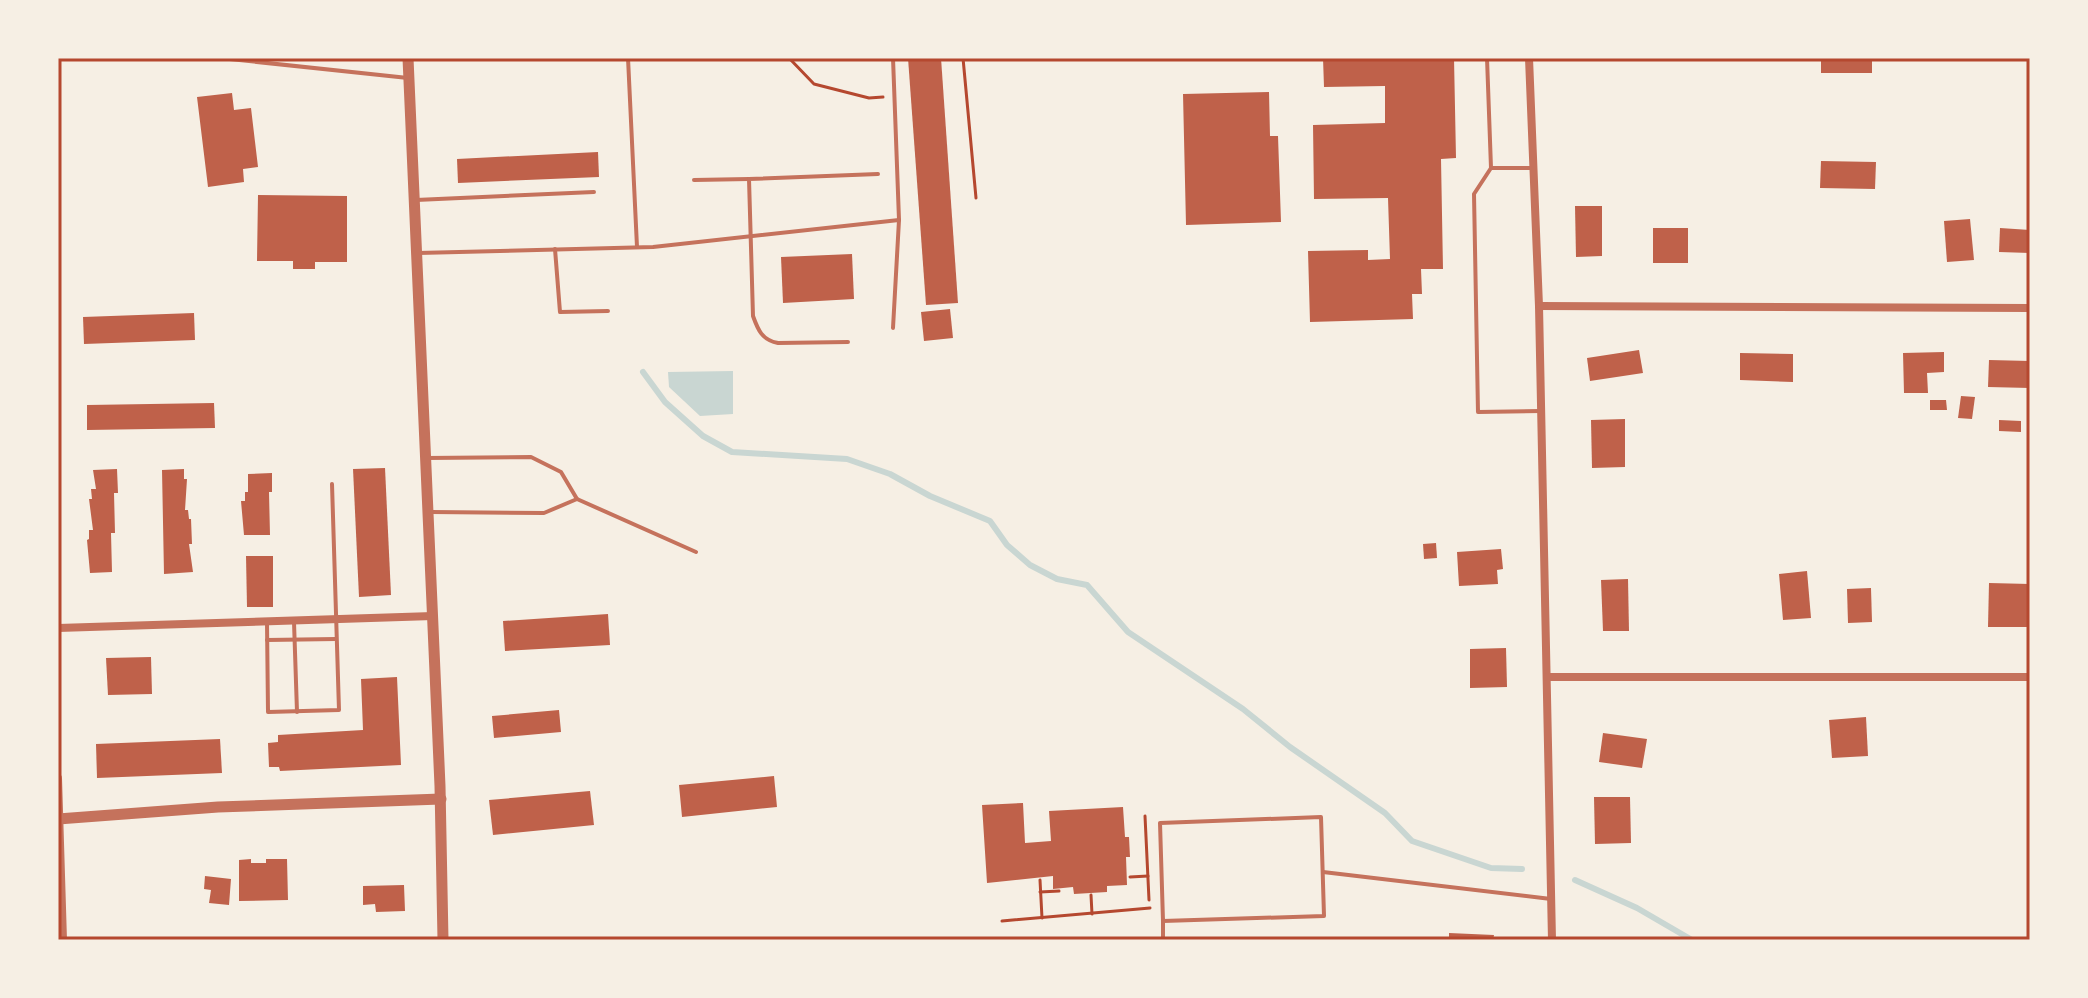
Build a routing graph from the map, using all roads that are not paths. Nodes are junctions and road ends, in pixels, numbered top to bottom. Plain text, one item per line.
1 (220, 58) edge
2 (408, 58) edge
3 (628, 58) edge
4 (893, 58) edge
5 (1487, 58) edge
6 (1529, 58) edge
7 (258, 60) edge
8 (408, 78) junction
9 (1491, 168) junction
10 (1534, 168) junction
11 (878, 174) dead end
12 (749, 179) junction
13 (694, 180) dead end
14 (594, 192) dead end
15 (413, 200) junction
16 (899, 220) junction
17 (752, 236) junction
18 (637, 247) junction
19 (555, 249) junction
20 (416, 253) junction
21 (1539, 306) junction
22 (2030, 308) edge
23 (608, 311) dead end
24 (893, 328) dead end
25 (848, 342) dead end
26 (1541, 411) junction
27 (425, 458) junction
28 (332, 484) dead end
29 (577, 499) junction
30 (428, 512) junction
31 (696, 552) dead end
32 (433, 616) junction
33 (336, 620) junction
34 (267, 621) junction
35 (294, 621) junction
36 (58, 628) edge
37 (336, 639) junction
38 (267, 640) junction
39 (295, 640) junction
40 (1547, 677) junction
41 (2030, 677) edge
42 (297, 712) junction
43 (58, 778) edge
44 (441, 799) junction
45 (58, 819) edge
46 (1323, 872) junction
47 (1551, 899) junction
48 (1163, 921) junction
49 (63, 940) edge
50 (443, 940) edge
51 (1163, 940) edge
52 (1552, 940) edge

1 - 7 lane
2 - 8 street
3 - 18 lane
4 - 16 lane
5 - 9 lane
6 - 10 street
7 - 8 lane
8 - 15 street
9 - 10 lane
9 - 26 lane
10 - 21 street
11 - 12 lane
12 - 13 lane
12 - 17 lane
14 - 15 lane
15 - 20 street
16 - 17 lane
16 - 24 lane
17 - 18 lane
17 - 25 lane
18 - 19 lane
19 - 20 lane
19 - 23 lane
20 - 27 street
21 - 22 street
21 - 26 street
26 - 40 street
27 - 29 lane
27 - 30 street
28 - 33 lane
29 - 30 lane
29 - 31 lane
30 - 32 street
32 - 33 street
32 - 44 street
33 - 35 street
33 - 37 lane
34 - 35 street
34 - 36 street
34 - 38 lane
35 - 39 lane
37 - 39 lane
37 - 42 lane
38 - 39 lane
38 - 42 lane
39 - 42 lane
40 - 41 street
40 - 47 street
43 - 45 street
44 - 45 street
44 - 50 street
45 - 49 street
46 - 47 lane
46 - 48 lane
46 - 48 lane
47 - 52 street
48 - 51 lane

